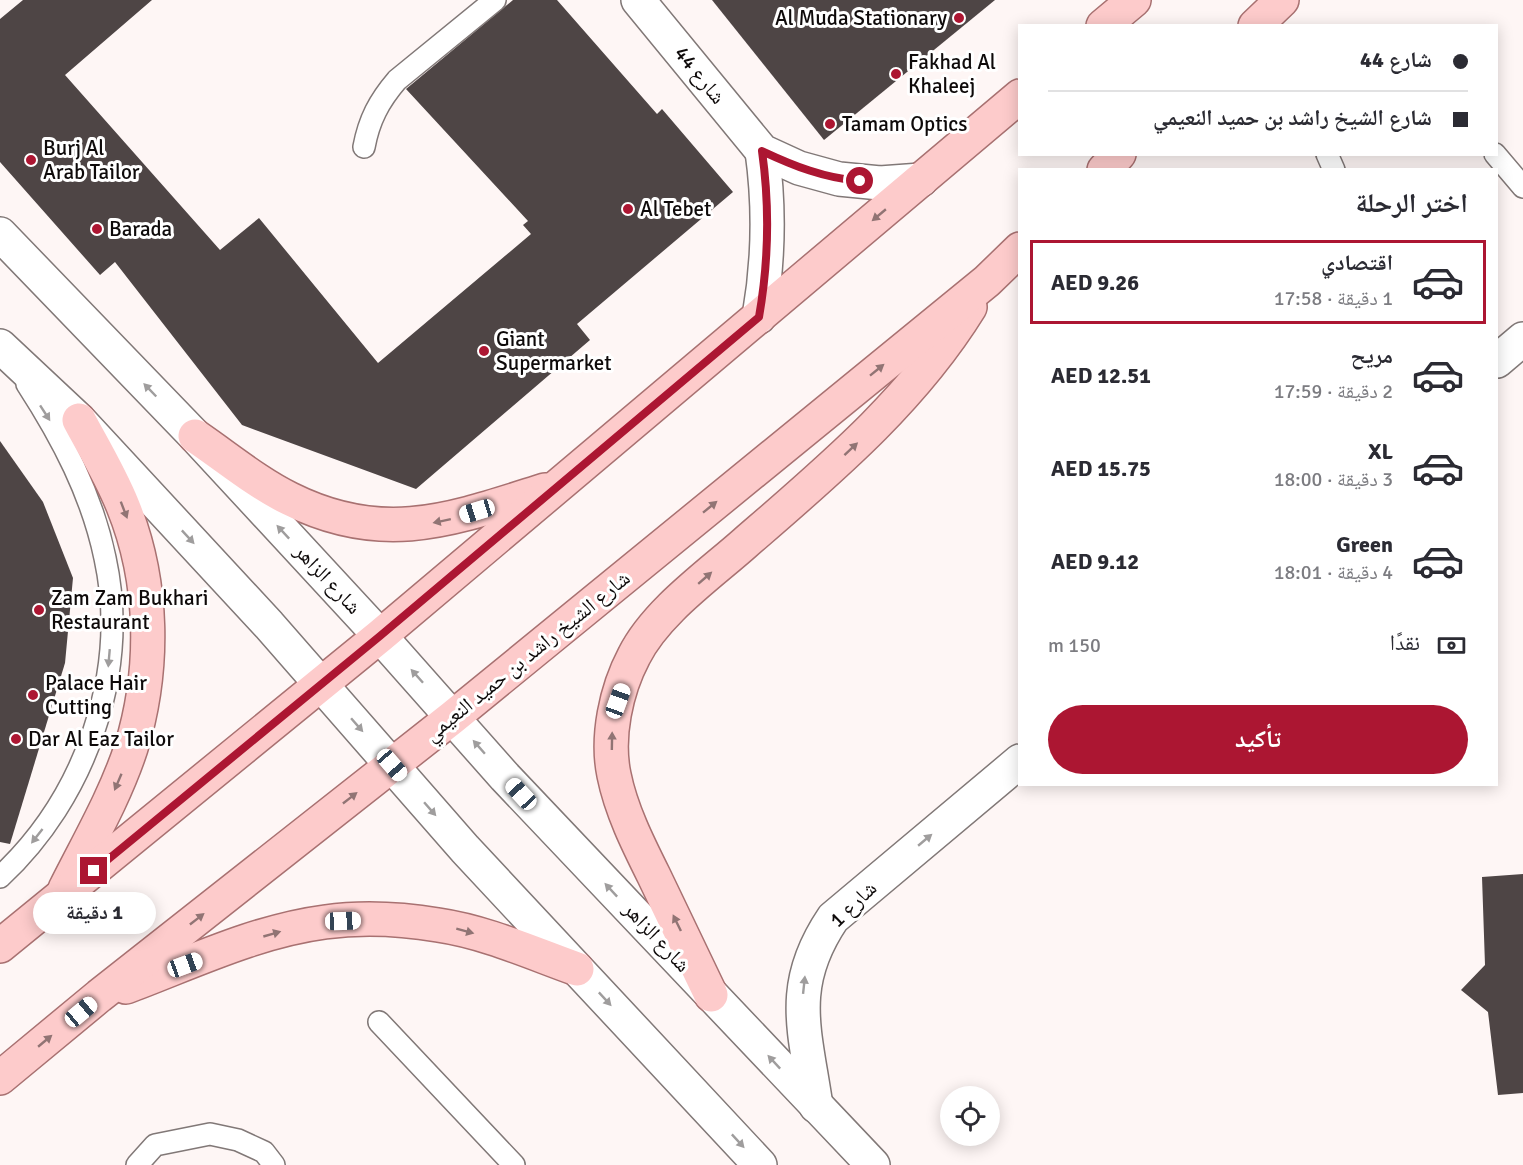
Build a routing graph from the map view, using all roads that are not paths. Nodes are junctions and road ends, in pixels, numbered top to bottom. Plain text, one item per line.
1 (495, 0) edge
2 (638, 0) edge
3 (1134, 0) edge
4 (1282, 0) edge
5 (1105, 24) edge
6 (1257, 24) edge
7 (1018, 98) edge
8 (364, 147) dead end
9 (762, 151) junction
10 (1117, 156) edge
11 (1497, 156) edge
12 (1106, 168) edge
13 (921, 180) junction
14 (1523, 187) edge
15 (0, 234) edge
16 (1018, 251) edge
17 (987, 281) junction
18 (759, 317) junction
19 (1523, 339) edge
20 (0, 347) edge
21 (1498, 360) edge
22 (79, 420) junction
23 (195, 436) junction
24 (559, 486) junction
25 (380, 636) junction
26 (322, 685) junction
27 (453, 717) junction
28 (1018, 763) edge
29 (392, 765) junction
30 (0, 878) edge
31 (59, 900) junction
32 (0, 946) edge
33 (577, 969) junction
34 (711, 995) junction
35 (99, 996) junction
36 (379, 1022) dead end
37 (0, 1078) edge
38 (816, 1106) junction
39 (137, 1165) edge
40 (274, 1165) edge
41 (514, 1165) edge
42 (760, 1165) edge
43 (873, 1165) edge

1 - 8 lane
2 - 9 main road, شارع 44
3 - 5 main road
4 - 6 main road
7 - 13 main road
9 - 13 main road, شارع 44
9 - 18 main road
10 - 12 main road
11 - 14 lane
13 -> 18 main road
23 -> 15 main road, شارع الزاهر
16 - 17 main road, شارع الشيخ راشد بن حميد النعيمي
27 -> 17 main road, شارع الشيخ راشد بن حميد النعيمي
34 -> 17 main road
18 - 24 main road
19 - 21 main road
20 - 22 main road
20 -> 30 lane
22 -> 26 main road
22 -> 31 main road
24 -> 23 main road
25 -> 23 main road, شارع الزاهر
24 - 25 main road
25 - 26 main road
27 -> 25 main road, شارع الزاهر
26 -> 29 main road
26 - 31 main road
27 - 29 main road, شارع الشيخ راشد بن حميد النعيمي
34 -> 27 main road, شارع الزاهر
38 -> 28 main road, شارع 1
29 -> 33 main road
35 -> 29 main road, شارع الشيخ راشد بن حميد النعيمي
31 - 32 main road
35 -> 33 main road
33 -> 42 main road
38 -> 34 main road, شارع الزاهر
37 -> 35 main road, شارع الشيخ راشد بن حميد النعيمي
36 - 41 lane
38 - 43 main road, شارع الزاهر
39 - 40 lane

